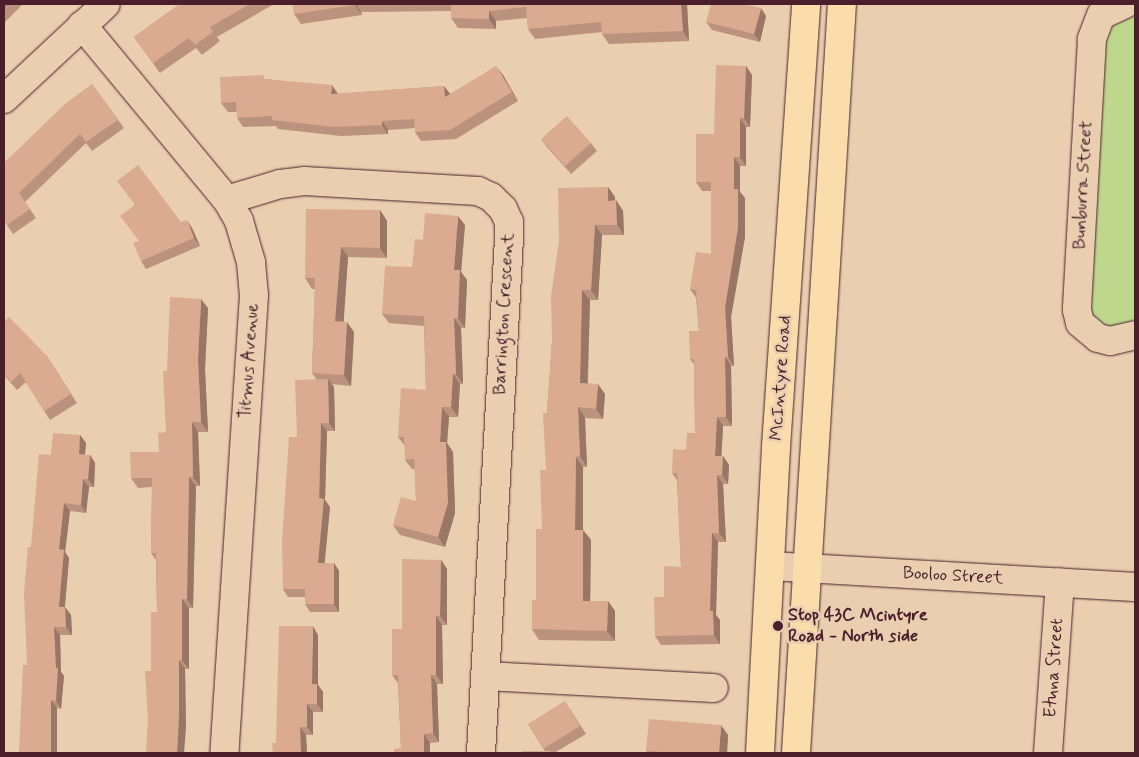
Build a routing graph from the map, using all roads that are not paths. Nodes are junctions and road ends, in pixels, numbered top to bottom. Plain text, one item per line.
1 (106, 4) edge
2 (806, 4) edge
3 (842, 4) edge
4 (1125, 4) edge
5 (82, 25) junction
6 (4, 99) edge
7 (227, 200) junction
8 (1135, 335) edge
9 (770, 566) junction
10 (809, 569) junction
11 (1060, 582) junction
12 (1135, 587) edge
13 (485, 676) junction
14 (714, 688) dead end
15 (224, 753) edge
16 (481, 753) edge
17 (760, 753) edge
18 (796, 753) edge
19 (1048, 753) edge

1 - 5 street
2 - 9 main road, McIntyre Road
3 - 10 main road
4 - 8 street, Bunburra Street
5 - 6 street
5 - 7 street, Titmus Avenue
7 - 13 street, Barrington Crescent
7 - 15 street, Titmus Avenue
9 - 10 street, Booloo Street
9 - 17 main road, McIntyre Road
10 - 11 street, Booloo Street
10 - 18 main road
11 - 12 street, Booloo Street
11 - 19 street, Etuna Street
13 - 14 street
13 - 16 street, Barrington Crescent

